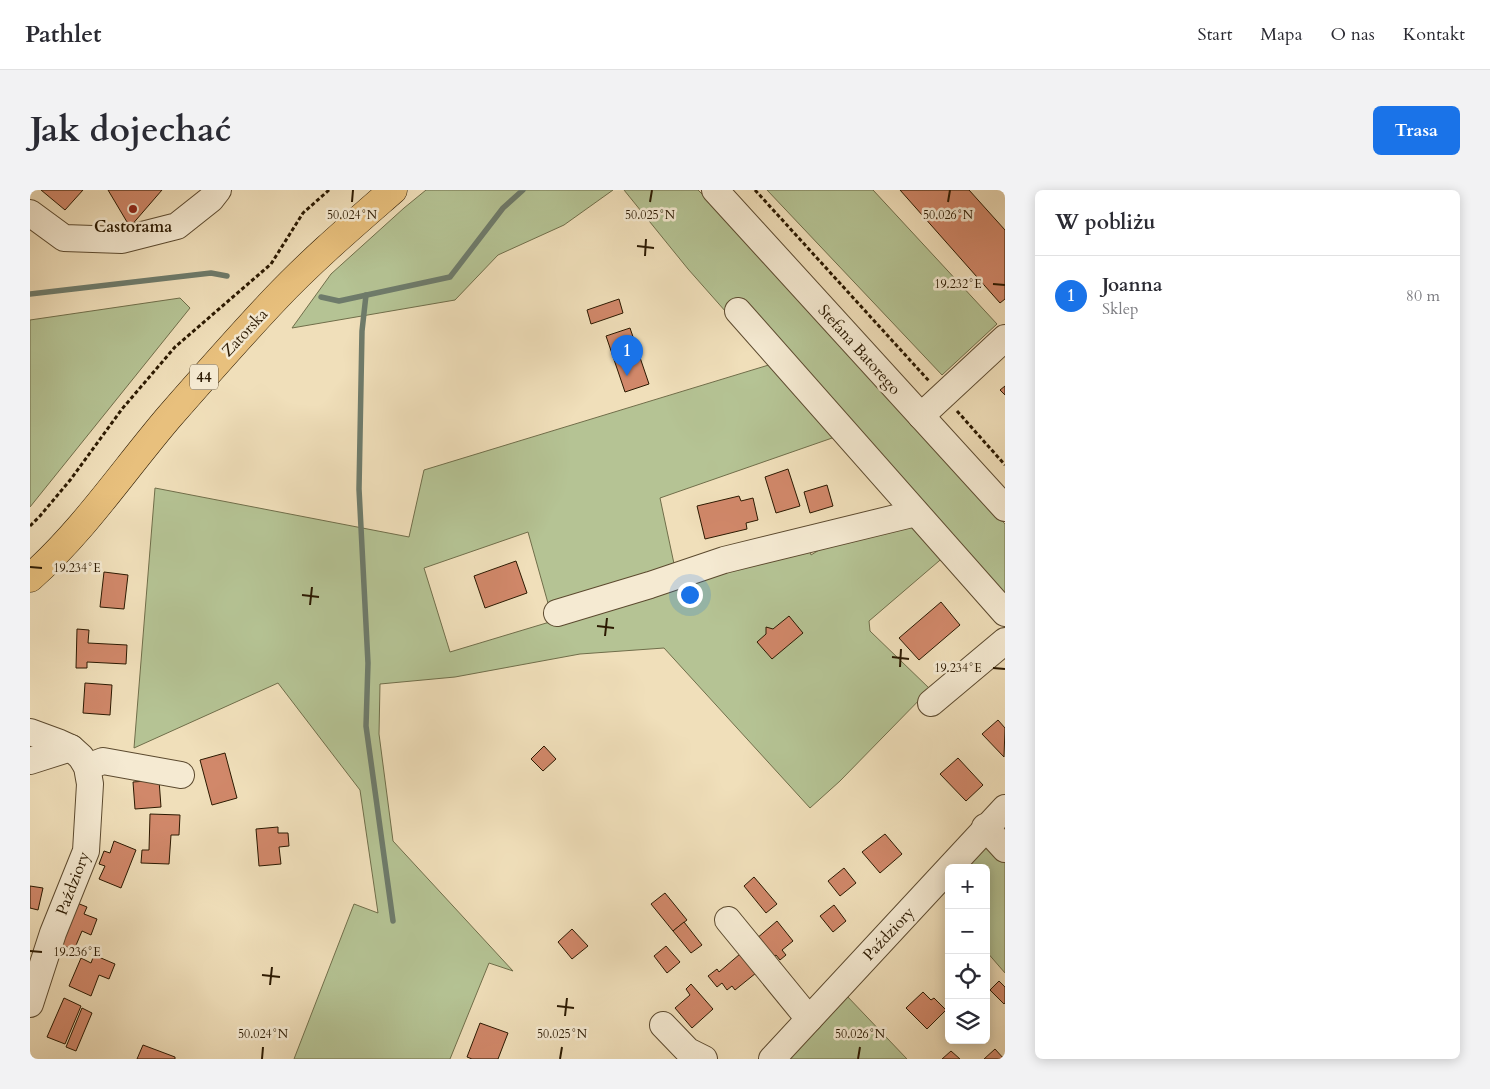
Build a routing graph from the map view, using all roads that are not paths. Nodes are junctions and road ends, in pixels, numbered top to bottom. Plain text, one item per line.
1 (218, 190) edge
2 (393, 190) edge
3 (715, 190) edge
4 (30, 213) edge
5 (738, 311) dead end
6 (1005, 338) edge
7 (921, 416) junction
8 (1005, 508) edge
9 (916, 513) junction
10 (30, 578) edge
11 (557, 613) dead end
12 (1005, 613) edge
13 (1005, 642) edge
14 (931, 703) dead end
15 (30, 732) edge
16 (79, 758) junction
17 (30, 761) edge
18 (181, 775) dead end
19 (1005, 808) edge
20 (986, 828) junction
21 (1005, 849) edge
22 (728, 920) dead end
23 (30, 1004) edge
24 (809, 1019) junction
25 (663, 1025) dead end
26 (704, 1059) edge
27 (772, 1059) edge

1 - 4 street
2 - 10 main road, Zatorska / 44
3 - 7 street, Stefana Batorego
5 - 9 street
6 - 7 street
7 - 8 street, Stefana Batorego
9 - 11 street
9 - 12 street
13 - 14 street
15 - 16 street
16 - 17 street
16 - 18 street
16 - 23 street, Paździory
19 - 20 street, Paździory
20 - 21 street
20 - 24 street, Paździory
22 - 24 street
24 - 27 street, Paździory
25 - 26 street

